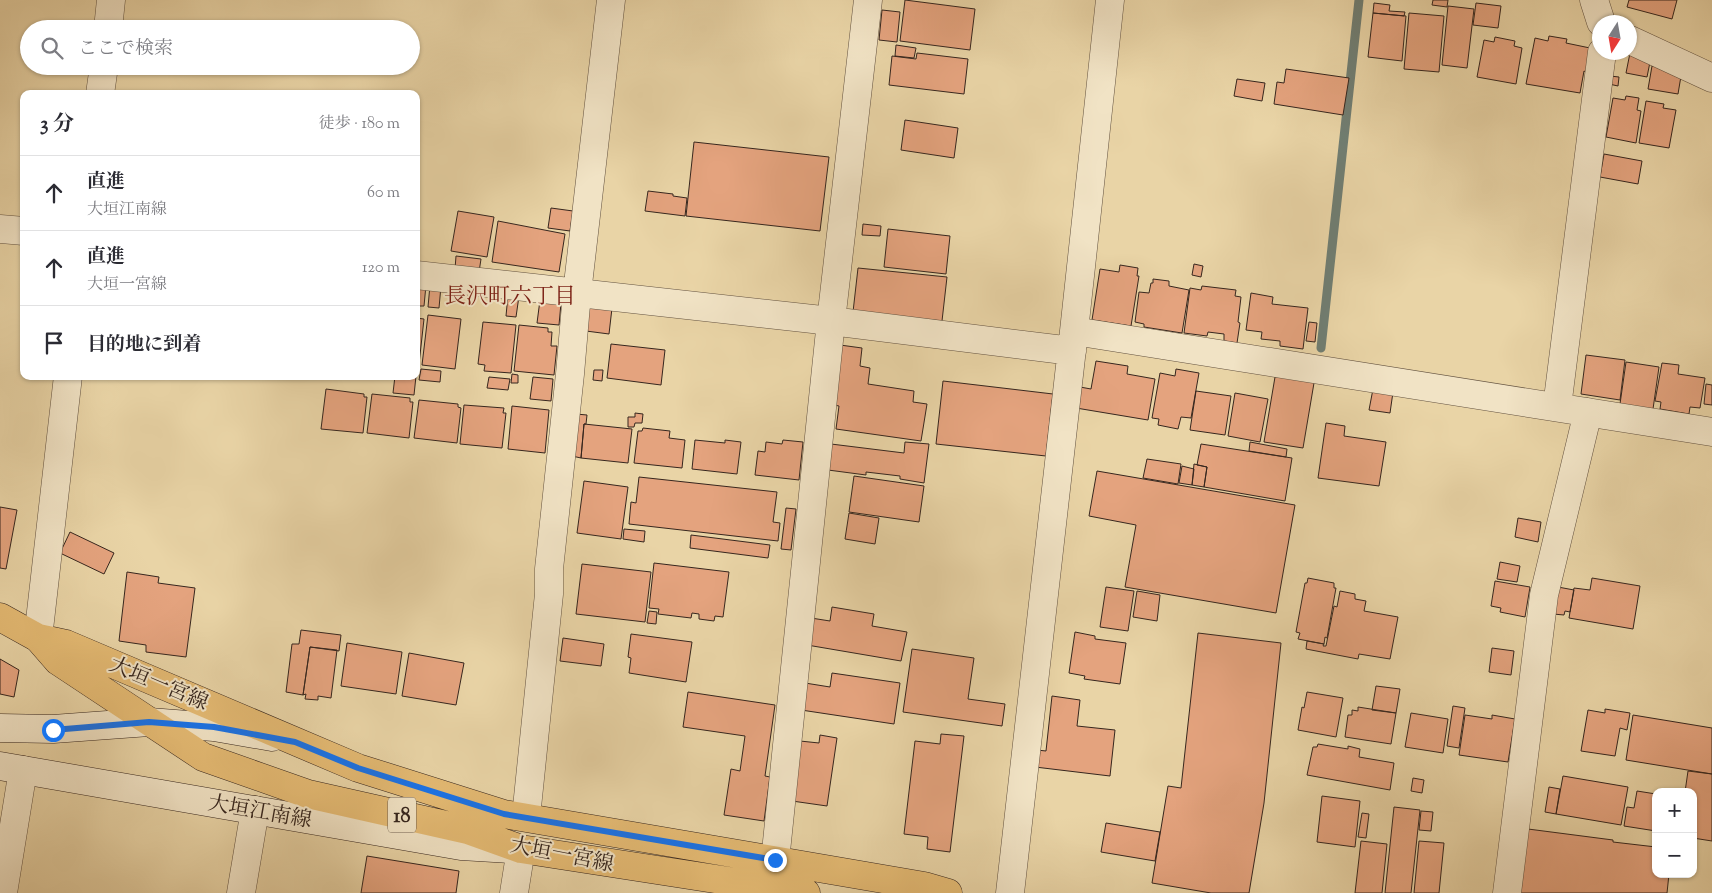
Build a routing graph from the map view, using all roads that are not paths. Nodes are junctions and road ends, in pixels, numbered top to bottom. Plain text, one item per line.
1 (111, 0) edge
2 (611, 0) edge
3 (868, 0) edge
4 (1110, 0) edge
5 (1594, 0) edge
6 (1599, 15) edge
7 (109, 20) edge
8 (1637, 43) edge
9 (1601, 60) edge
10 (103, 75) edge
11 (1712, 78) edge
12 (101, 90) edge
13 (0, 228) edge
14 (20, 230) edge
15 (420, 275) edge
16 (577, 293) junction
17 (831, 321) junction
18 (1073, 341) junction
19 (68, 380) edge
20 (1558, 407) junction
21 (1588, 412) junction
22 (1712, 432) edge
23 (0, 617) edge
24 (38, 638) junction
25 (149, 722) junction
26 (0, 728) edge
27 (295, 742) junction
28 (11, 768) edge
29 (255, 810) junction
30 (526, 817) junction
31 (521, 850) junction
32 (775, 860) junction
33 (3, 893) edge
34 (241, 893) edge
35 (514, 893) edge
36 (806, 893) edge
37 (948, 893) edge
38 (1010, 893) edge
39 (1507, 893) edge

1 - 7 street
2 - 16 street
3 - 17 street
4 - 18 street
5 - 6 street
8 - 11 street
9 - 20 street
10 - 12 street
13 - 14 street
15 - 16 street
16 - 17 street
16 - 30 street
17 - 18 street
17 - 32 street
18 - 20 street
18 - 38 street
19 - 24 street
20 - 21 street
21 - 22 street
21 - 39 street
23 - 24 main road, 大垣一宮線 / 18
24 - 25 main road, 大垣一宮線 / 18
24 - 27 main road, 大垣一宮線 / 18
25 - 26 street
25 - 27 street
25 - 31 main road, 大垣一宮線 / 18
27 - 30 main road, 大垣一宮線 / 18
28 - 29 street, 大垣江南線
28 - 33 street
29 - 31 street, 大垣江南線
29 - 34 street
30 - 32 main road, 大垣一宮線 / 18
31 - 35 street
31 - 36 main road, 大垣一宮線 / 18
32 - 37 main road, 大垣一宮線 / 18

